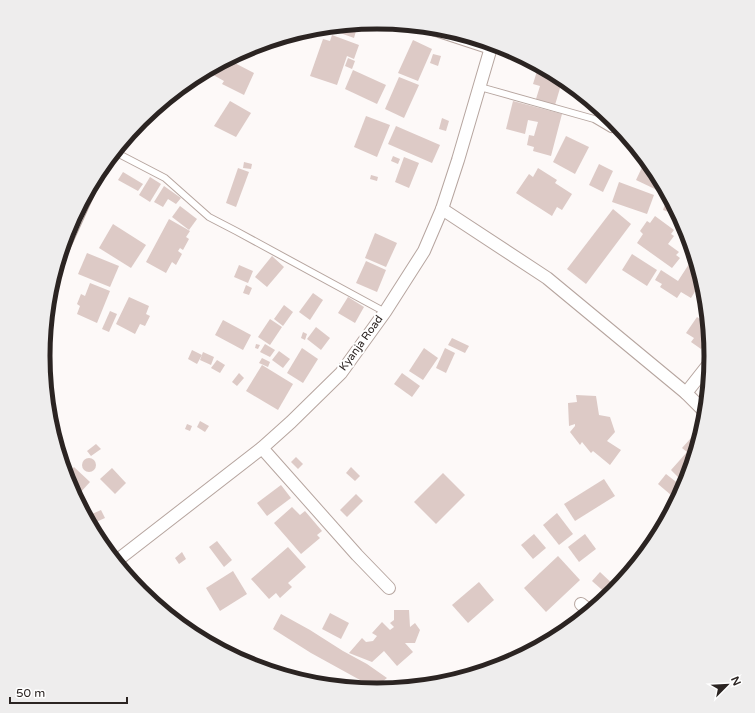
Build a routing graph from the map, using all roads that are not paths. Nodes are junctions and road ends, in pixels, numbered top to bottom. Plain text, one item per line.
1 (491, 49) edge
2 (480, 87) junction
3 (611, 128) dead end
4 (120, 155) edge
5 (442, 209) junction
6 (385, 312) junction
7 (704, 370) edge
8 (686, 394) junction
9 (701, 408) edge
10 (262, 448) junction
11 (120, 558) edge
12 (389, 588) dead end
13 (581, 604) dead end
14 (586, 608) edge

1 - 2 street, Kyanja Road
2 - 3 lane
2 - 5 street, Kyanja Road
4 - 6 lane
5 - 6 street, Kyanja Road
5 - 8 street
6 - 10 street, Kyanja Road
7 - 8 street
8 - 9 street
10 - 11 street, Kyanja Road
10 - 12 street
13 - 14 street

